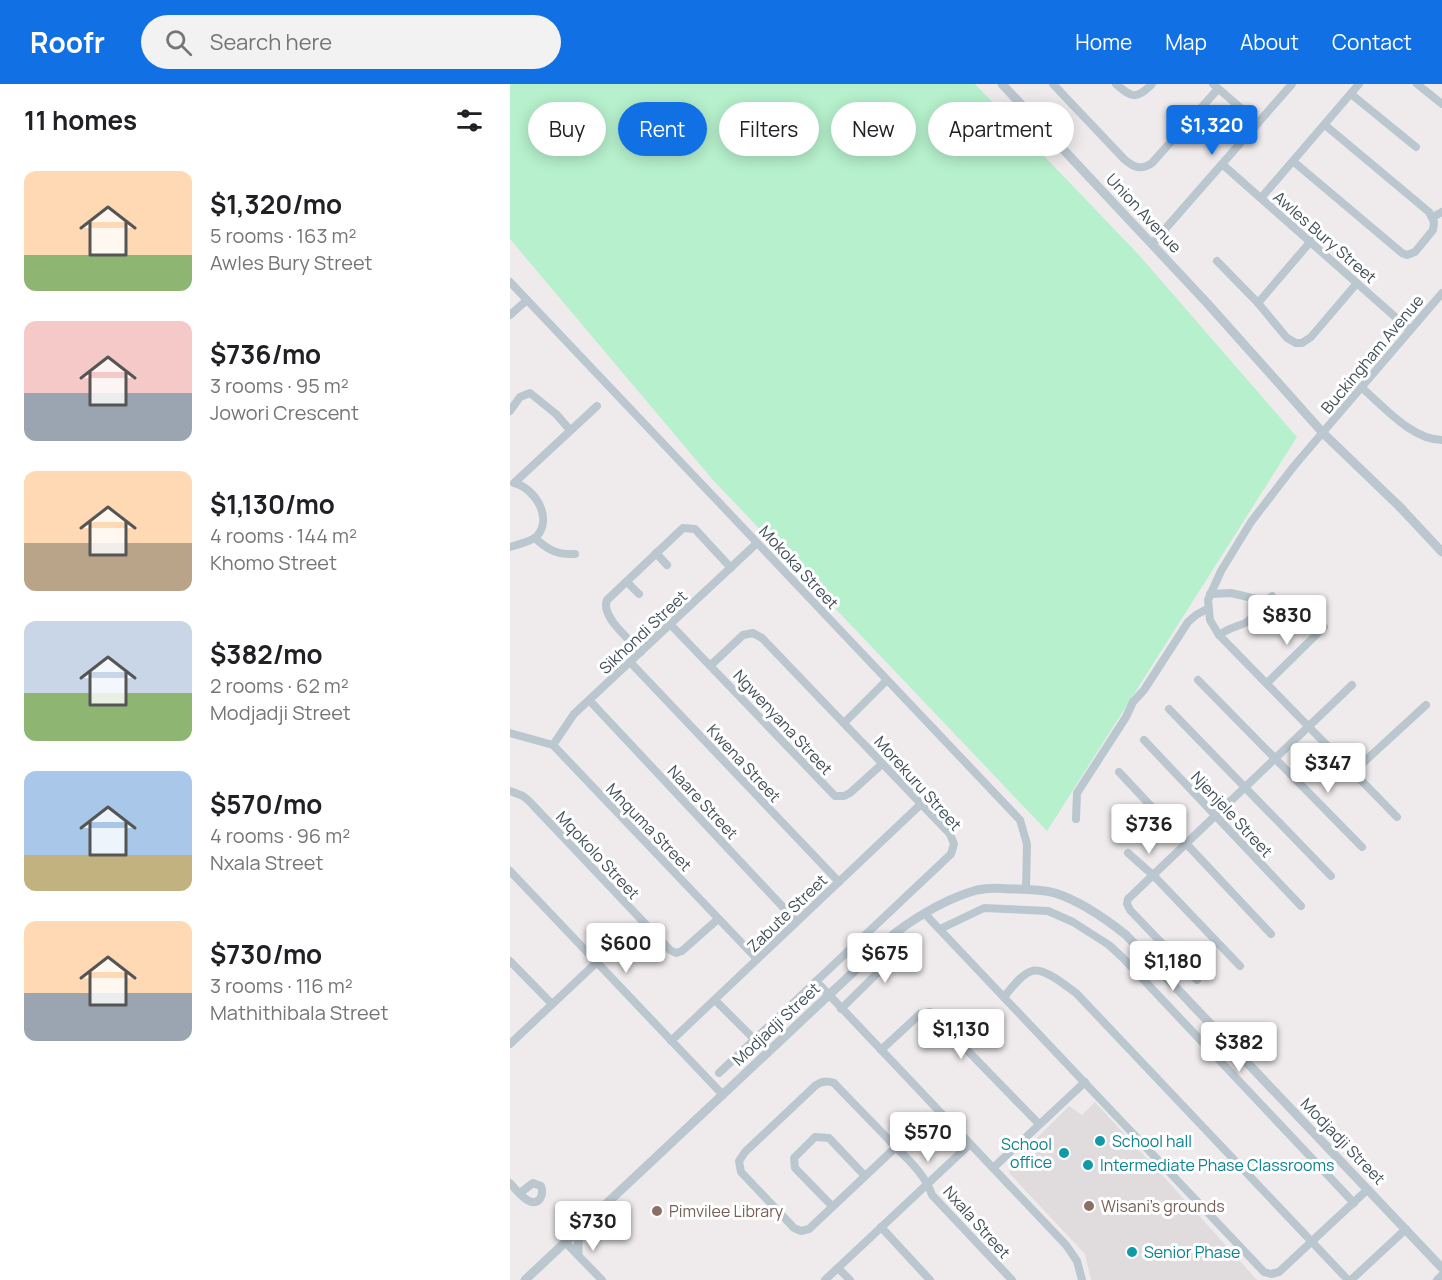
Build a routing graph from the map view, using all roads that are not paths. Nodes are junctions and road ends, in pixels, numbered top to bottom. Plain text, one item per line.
1 (1002, 84) edge
2 (1053, 84) edge
3 (1116, 84) edge
4 (1152, 84) edge
5 (1292, 84) edge
6 (1359, 84) edge
7 (1417, 84) edge
8 (1215, 87) edge
9 (1351, 94) junction
10 (1442, 104) edge
11 (1258, 123) junction
12 (1325, 125) junction
13 (1416, 147) dead end
14 (1294, 162) junction
15 (1222, 164) junction
16 (1261, 198) junction
17 (1442, 212) edge
18 (1433, 217) junction
19 (1311, 241) junction
20 (1152, 244) junction
21 (1217, 261) dead end
22 (510, 282) edge
23 (1357, 283) junction
24 (1442, 293) edge
25 (527, 300) junction
26 (1258, 303) junction
27 (510, 315) edge
28 (1410, 330) junction
29 (1361, 387) junction
30 (597, 406) dead end
31 (510, 411) edge
32 (570, 430) junction
33 (1324, 431) junction
34 (1442, 440) edge
35 (512, 484) edge
36 (535, 538) junction
37 (757, 543) junction
38 (510, 547) edge
39 (1442, 552) edge
40 (656, 553) junction
41 (575, 554) dead end
42 (667, 565) dead end
43 (730, 568) junction
44 (627, 582) junction
45 (639, 594) dead end
46 (1210, 594) junction
47 (1207, 609) junction
48 (670, 624) junction
49 (1324, 627) dead end
50 (1219, 635) junction
51 (641, 652) junction
52 (630, 662) junction
53 (711, 665) junction
54 (887, 680) junction
55 (1198, 680) dead end
56 (1267, 683) junction
57 (1352, 685) dead end
58 (590, 701) junction
59 (1426, 705) dead end
60 (1169, 709) dead end
61 (844, 723) junction
62 (1309, 726) junction
63 (510, 733) edge
64 (1144, 740) dead end
65 (553, 745) junction
66 (1275, 758) junction
67 (882, 764) junction
68 (1119, 772) dead end
69 (1353, 772) junction
70 (1245, 787) junction
71 (510, 791) edge
72 (921, 804) junction
73 (1215, 815) junction
74 (1397, 817) dead end
75 (1076, 819) dead end
76 (1187, 843) junction
77 (1362, 847) dead end
78 (1128, 853) dead end
79 (510, 871) edge
80 (1154, 876) junction
81 (1331, 876) dead end
82 (839, 882) junction
83 (1026, 889) junction
84 (1301, 906) dead end
85 (925, 914) junction
86 (718, 919) junction
87 (796, 921) junction
88 (939, 929) junction
89 (1271, 934) dead end
90 (909, 942) dead end
91 (757, 959) junction
92 (510, 961) edge
93 (597, 962) junction
94 (1240, 966) dead end
95 (1197, 980) dead end
96 (816, 981) junction
97 (828, 995) junction
98 (1004, 997) junction
99 (715, 1000) junction
100 (552, 1004) junction
101 (842, 1009) junction
102 (754, 1039) junction
103 (671, 1041) junction
104 (510, 1044) edge
105 (881, 1050) junction
106 (718, 1074) dead end
107 (1085, 1082) junction
108 (723, 1095) junction
109 (1039, 1124) junction
110 (970, 1144) junction
111 (896, 1147) junction
112 (993, 1168) junction
113 (864, 1175) junction
114 (510, 1183) edge
115 (928, 1183) junction
116 (1368, 1189) junction
117 (520, 1193) dead end
118 (1354, 1203) junction
119 (832, 1206) junction
120 (582, 1226) junction
121 (881, 1227) junction
122 (1406, 1229) junction
123 (565, 1242) junction
124 (1313, 1242) junction
125 (578, 1254) junction
126 (838, 1268) junction
127 (1442, 1268) edge
128 (1442, 1275) edge
129 (525, 1280) edge
130 (602, 1280) edge
131 (825, 1280) edge
132 (850, 1280) edge
133 (930, 1280) edge
134 (1012, 1280) edge
135 (1080, 1280) edge
136 (1350, 1280) edge
137 (1437, 1280) edge

1 - 20 street, Union Avenue
2 - 8 street
3 - 4 street
5 - 11 street
6 - 9 street
7 - 10 street
8 - 11 street
9 - 12 street
9 - 13 street
11 - 15 street
12 - 14 street
12 - 18 street
14 - 16 street
14 - 18 street
15 - 16 street, Awles Bury Street
15 - 20 street
16 - 19 street, Awles Bury Street
17 - 18 street
19 - 23 street, Awles Bury Street
19 - 26 street
20 - 33 street, Union Avenue
21 - 26 street
22 - 25 street, Mokoka Street
23 - 26 street
23 - 28 street, Awles Bury Street
24 - 28 street, Buckingham Avenue
25 - 27 street
25 - 37 street, Mokoka Street
28 - 29 street, Buckingham Avenue
29 - 33 street, Buckingham Avenue
29 - 34 street
30 - 32 street
31 - 32 street
32 - 35 street
33 - 39 street, Union Avenue
33 - 46 street, Buckingham Avenue
35 - 36 street
36 - 38 street
36 - 41 street
37 - 43 street, Sikhondi Street
37 - 54 street, Mokoka Street
40 - 42 street
40 - 43 street
40 - 44 street
43 - 48 street, Sikhondi Street
44 - 45 street
44 - 51 street
46 - 47 street, Buckingham Avenue
46 - 50 street
47 - 50 street
47 - 75 street
48 - 51 street, Sikhondi Street
48 - 53 street, Ngwenyana Street
49 - 56 street
50 - 56 street
51 - 52 street, Sikhondi Street
52 - 58 street, Sikhondi Street
52 - 82 street, Kwena Street
53 - 61 street, Morekuru Street
53 - 67 street, Ngwenyana Street
54 - 61 street
54 - 83 street, Mokoka Street
55 - 66 street
56 - 62 street
57 - 62 street
58 - 65 street, Sikhondi Street
58 - 87 street, Naare Street
59 - 69 street
60 - 70 street
61 - 67 street, Morekuru Street
62 - 66 street
62 - 69 street
63 - 65 street
64 - 73 street, Njenjele Street
65 - 86 street, Mnquma Street
66 - 70 street
66 - 77 street
67 - 72 street, Morekuru Street
68 - 76 street
69 - 74 street
70 - 73 street
70 - 81 street
71 - 86 street, Mqokolo Street
72 - 82 street, Zabute Street
72 - 96 street, Morekuru Street
73 - 76 street
73 - 84 street, Njenjele Street
76 - 80 street
76 - 89 street
78 - 80 street
79 - 93 street
80 - 94 street
80 - 95 street
82 - 87 street, Zabute Street
83 - 85 street, Modjadji Street
83 - 116 street, Modjadji Street
85 - 88 street
85 - 97 street, Modjadji Street
86 - 91 street, Mnquma Street
87 - 91 street, Zabute Street
88 - 98 street
88 - 118 street
90 - 101 street
91 - 99 street, Zabute Street
92 - 100 street
93 - 100 street
93 - 103 street
96 - 97 street
96 - 102 street, Morekuru Street
97 - 101 street
97 - 108 street, Modjadji Street
98 - 107 street
98 - 124 street
99 - 102 street
99 - 103 street, Zabute Street
100 - 104 street
101 - 105 street
102 - 106 street, Morekuru Street
103 - 108 street
105 - 109 street
105 - 110 street
107 - 109 street
107 - 124 street
108 - 120 street, Modjadji Street
109 - 112 street
110 - 112 street
110 - 115 street
111 - 113 street
111 - 115 street, Nxala Street
111 - 119 street, Nxala Street
112 - 135 street
113 - 119 street
113 - 119 street
114 - 117 street
115 - 121 street
115 - 134 street, Nxala Street
116 - 118 street
116 - 122 street, Modjadji Street
118 - 124 street
120 - 123 street, Modjadji Street
120 - 125 street
121 - 126 street
121 - 133 street
122 - 127 street, Modjadji Street
122 - 136 street
123 - 125 street
123 - 129 street, Modjadji Street
124 - 136 street
125 - 130 street
126 - 131 street
126 - 132 street
128 - 137 street

